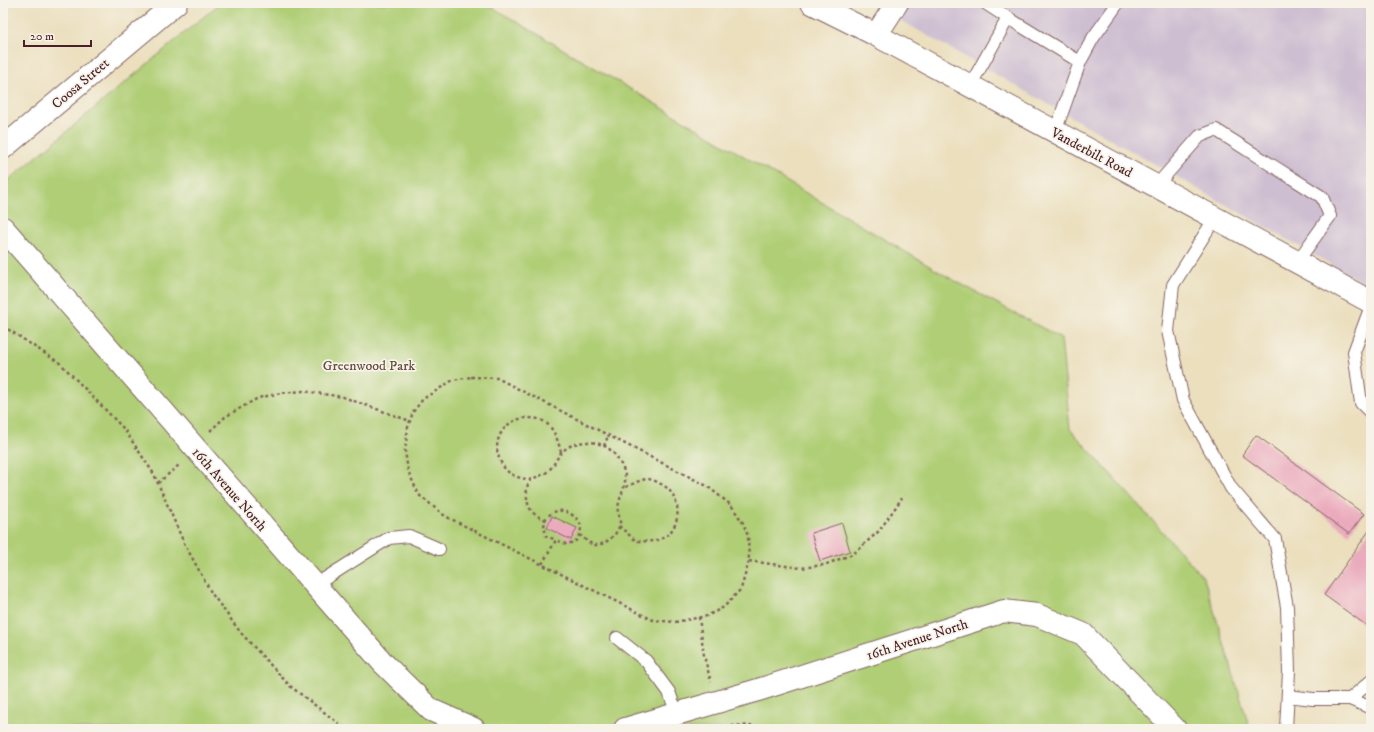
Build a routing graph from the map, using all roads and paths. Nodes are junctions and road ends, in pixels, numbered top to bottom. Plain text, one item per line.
1 (176, 3) edge
2 (812, 3) edge
3 (897, 3) edge
4 (985, 3) edge
5 (1118, 3) edge
6 (1008, 18) junction
7 (876, 35) junction
8 (1080, 62) junction
9 (970, 86) junction
10 (1055, 132) junction
11 (3, 148) edge
12 (1156, 186) junction
13 (1215, 218) junction
14 (3, 228) edge
15 (1297, 262) junction
16 (1371, 302) edge
17 (1371, 306) edge
18 (3, 326) edge
19 (1371, 413) edge
20 (410, 421) junction
21 (608, 436) junction
22 (604, 446) junction
23 (195, 448) junction
24 (561, 453) junction
25 (532, 480) junction
26 (158, 483) junction
27 (623, 488) junction
28 (902, 498) dead end
29 (546, 520) junction
30 (619, 526) junction
31 (580, 534) junction
32 (556, 540) junction
33 (439, 549) dead end
34 (749, 561) junction
35 (542, 564) junction
36 (315, 585) junction
37 (699, 617) junction
38 (617, 638) dead end
39 (1371, 681) edge
40 (1288, 696) junction
41 (1350, 699) junction
42 (717, 702) junction
43 (1371, 708) edge
44 (677, 714) junction
45 (346, 729) edge
46 (474, 729) edge
47 (625, 729) edge
48 (720, 729) edge
49 (771, 729) edge
50 (1175, 729) edge
51 (1286, 729) edge

1 - 11 street, Coosa Street
2 - 7 street, Vanderbilt Road
3 - 7 street
4 - 6 lane
5 - 8 lane
6 - 8 lane
6 - 9 lane
7 - 9 street, Vanderbilt Road
8 - 10 lane
9 - 10 street, Vanderbilt Road
10 - 12 street, Vanderbilt Road
12 - 13 street, Vanderbilt Road
12 - 15 lane
13 - 15 street, Vanderbilt Road
13 - 40 lane
14 - 23 street, 16th Avenue North
15 - 16 street, Vanderbilt Road
17 - 19 lane
18 - 26 path
20 - 21 path
20 - 23 path
20 - 35 path
21 - 22 path
21 - 34 path
22 - 24 path
22 - 27 path
23 - 26 path
23 - 36 street, 16th Avenue North
24 - 25 path
24 - 25 path
25 - 29 path
26 - 45 path
27 - 30 path
27 - 30 path
28 - 34 path
29 - 31 path
29 - 32 path
30 - 31 path
31 - 32 path
32 - 35 path
33 - 36 lane
34 - 37 path
35 - 37 path
36 - 46 street, 16th Avenue North
37 - 42 path
38 - 44 lane
39 - 41 lane
40 - 41 lane
40 - 51 lane
41 - 43 lane
42 - 44 street, 16th Avenue North
42 - 50 street, 16th Avenue North
44 - 47 street, 16th Avenue North
48 - 49 path

